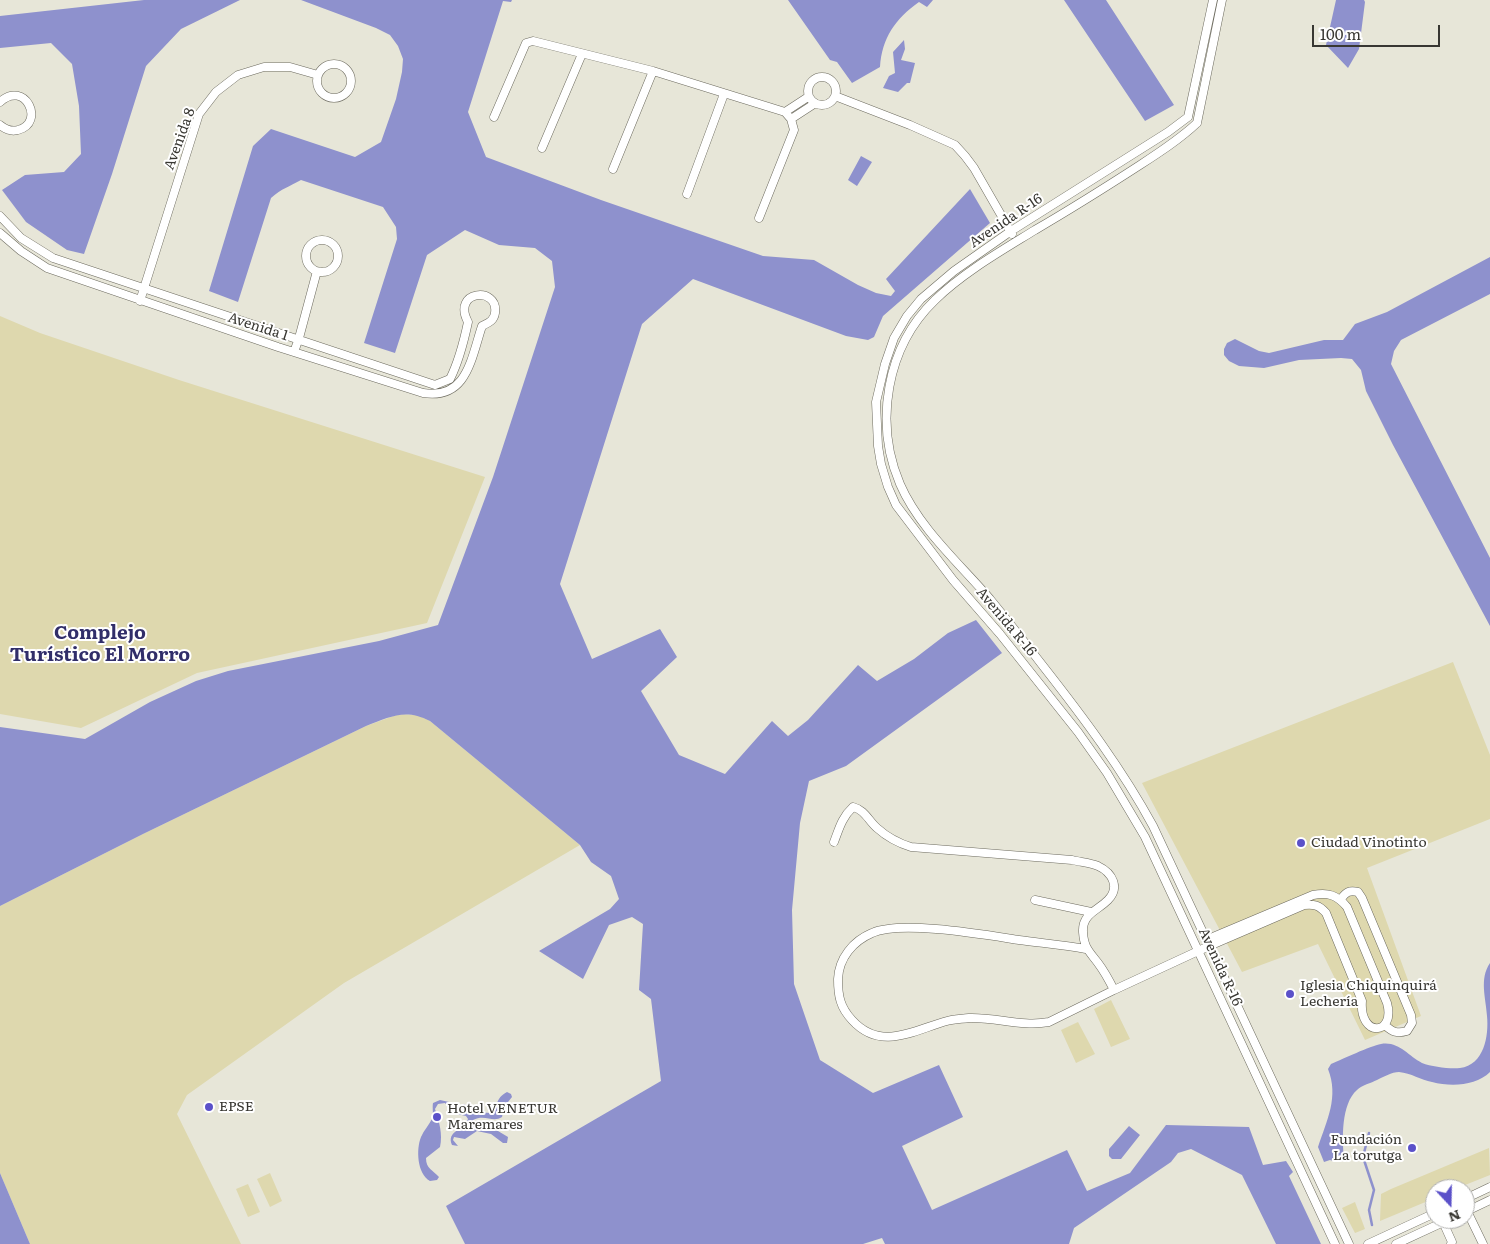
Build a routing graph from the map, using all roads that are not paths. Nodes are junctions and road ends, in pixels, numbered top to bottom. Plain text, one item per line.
1 (1212, 0) edge
2 (1222, 0) edge
3 (582, 54) junction
4 (653, 71) junction
5 (318, 75) junction
6 (724, 94) junction
7 (835, 96) junction
8 (808, 97) junction
9 (0, 102) edge
10 (814, 104) junction
11 (785, 112) junction
12 (494, 117) dead end
13 (1188, 117) junction
14 (791, 119) junction
15 (1197, 123) junction
16 (0, 124) edge
17 (542, 148) dead end
18 (613, 169) dead end
19 (687, 194) dead end
20 (0, 216) edge
21 (759, 218) dead end
22 (1011, 232) junction
23 (0, 233) edge
24 (1016, 242) junction
25 (28, 243) junction
26 (21, 252) junction
27 (317, 271) junction
28 (144, 289) junction
29 (140, 301) junction
30 (236, 318) junction
31 (468, 322) junction
32 (482, 326) junction
33 (230, 331) junction
34 (299, 338) junction
35 (294, 352) junction
36 (368, 363) junction
37 (364, 374) junction
38 (911, 505) junction
39 (901, 512) junction
40 (834, 842) dead end
41 (1341, 899) junction
42 (1035, 900) dead end
43 (1091, 912) junction
44 (1207, 943) junction
45 (1086, 950) junction
46 (1198, 950) junction
47 (1114, 990) junction
48 (1234, 997) junction
49 (1222, 1003) junction
50 (1385, 1025) junction
51 (1490, 1187) edge
52 (1475, 1194) edge
53 (1490, 1200) edge
54 (1475, 1208) edge
55 (1425, 1218) edge
56 (1429, 1229) edge
57 (1448, 1229) edge
58 (1475, 1229) edge
59 (1335, 1244) edge
60 (1349, 1244) edge
61 (1368, 1244) edge
62 (1396, 1244) edge
63 (1451, 1244) edge
64 (1483, 1244) edge

1 - 13 street
2 - 15 street
3 - 4 street
3 - 12 street
3 - 17 street
4 - 6 street
4 - 18 street
5 - 5 street
5 - 28 street, Avenida 8
6 - 11 street
6 - 19 street
7 - 8 street
7 - 10 street
7 - 22 street
8 - 10 street
8 - 11 street
9 - 16 street
10 - 14 street
11 - 14 street
13 - 15 street
13 - 22 street, Avenida R-16
14 - 21 street
15 - 24 street, Avenida R-16
20 - 25 street, Avenida 1
22 - 24 street
22 - 39 street, Avenida R-16
23 - 26 street, Avenida 1
24 - 38 street, Avenida R-16
25 - 26 street
25 - 28 street, Avenida 1
26 - 29 street, Avenida 1
27 - 27 street
27 - 34 street
28 - 29 street, Avenida 8
28 - 30 street, Avenida 1
29 - 33 street, Avenida 1
30 - 33 street
30 - 34 street, Avenida 1
31 - 32 street
31 - 32 street, Avenida 1
31 - 36 street, Avenida 1
32 - 37 street, Avenida 1
33 - 35 street, Avenida 1
34 - 35 street
34 - 36 street, Avenida 1
35 - 37 street, Avenida 1
36 - 37 street
38 - 39 street
38 - 44 street, Avenida R-16
39 - 46 street, Avenida R-16
40 - 43 street
41 - 44 street
41 - 50 street
41 - 50 street
42 - 43 street
43 - 45 street
44 - 46 street
44 - 48 street, Avenida R-16
44 - 50 street
45 - 47 street
45 - 47 street
46 - 47 street
46 - 49 street, Avenida R-16
48 - 49 street
48 - 60 street, Avenida R-16
49 - 59 street, Avenida R-16
51 - 52 street
53 - 54 street
55 - 61 street
56 - 62 street
57 - 63 street
58 - 64 street

